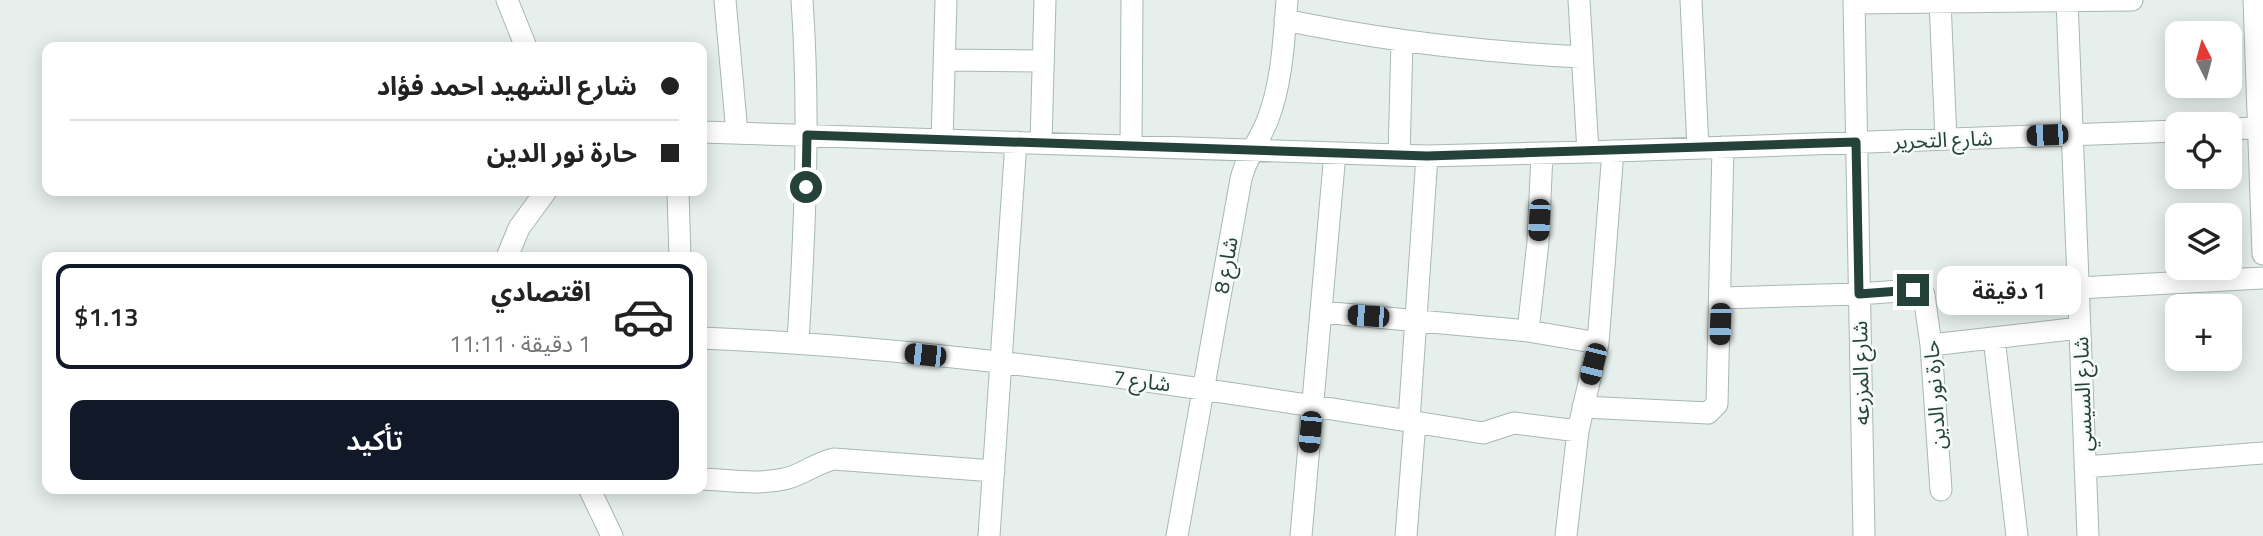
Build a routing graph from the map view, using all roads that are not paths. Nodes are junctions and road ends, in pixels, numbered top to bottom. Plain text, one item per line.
1 (507, 0) edge
2 (724, 0) edge
3 (802, 0) edge
4 (946, 0) edge
5 (1045, 0) edge
6 (1132, 0) edge
7 (1579, 0) edge
8 (1691, 0) edge
9 (2067, 0) edge
10 (2132, 0) edge
11 (2254, 0) edge
12 (1854, 2) edge
13 (1940, 2) junction
14 (1286, 10) edge
15 (524, 42) edge
16 (1402, 42) junction
17 (1582, 57) junction
18 (944, 60) junction
19 (1043, 61) junction
20 (2260, 128) edge
21 (2242, 129) edge
22 (2165, 131) edge
23 (707, 132) edge
24 (737, 133) junction
25 (807, 135) junction
26 (2072, 135) junction
27 (1946, 139) junction
28 (942, 140) junction
29 (1016, 142) junction
30 (1041, 142) junction
31 (1856, 142) junction
32 (1130, 146) junction
33 (1723, 147) junction
34 (1698, 148) junction
35 (1253, 150) junction
36 (1613, 151) junction
37 (1588, 152) junction
38 (1335, 153) junction
39 (1542, 153) junction
40 (1399, 155) junction
41 (1427, 156) junction
42 (542, 196) edge
43 (678, 196) edge
44 (2262, 227) edge
45 (509, 252) edge
46 (680, 252) edge
47 (2263, 254) edge
48 (2263, 278) edge
49 (2078, 288) junction
50 (1859, 294) junction
51 (1721, 298) junction
52 (1321, 312) junction
53 (1416, 319) junction
54 (2080, 328) junction
55 (1528, 331) junction
56 (707, 338) edge
57 (1994, 338) junction
58 (798, 342) junction
59 (1598, 343) junction
60 (1931, 345) junction
61 (1002, 363) junction
62 (1203, 388) junction
63 (1313, 405) junction
64 (1583, 407) junction
65 (1412, 421) junction
66 (1578, 432) junction
67 (2263, 453) edge
68 (2085, 467) junction
69 (994, 471) junction
70 (707, 479) edge
71 (1941, 490) dead end
72 (592, 494) edge
73 (1178, 534) edge
74 (612, 536) edge
75 (989, 536) edge
76 (1199, 536) edge
77 (1301, 536) edge
78 (1406, 536) edge
79 (1566, 536) edge
80 (1864, 536) edge
81 (2017, 536) edge
82 (2088, 536) edge

1 - 15 street
2 - 24 street
3 - 25 street
4 - 18 street
5 - 19 street
6 - 32 street
7 - 17 street
8 - 34 street
9 - 10 street
9 - 13 street
9 - 26 street, شارع السيسي
11 - 20 street
12 - 13 street
12 - 31 street, شارع المزرعه
13 - 27 street
14 - 16 street
14 - 35 street, شارع 8
16 - 17 street
16 - 40 street
17 - 37 street
18 - 19 street
18 - 28 street
19 - 30 street
20 - 21 street
20 - 44 street
22 - 26 street, شارع التحرير
23 - 24 street, شارع التحرير
24 - 25 street, شارع التحرير
25 - 28 street, شارع التحرير
25 - 58 street
26 - 27 street, شارع التحرير
26 - 49 street, شارع السيسي
27 - 31 street, شارع التحرير
28 - 29 street, شارع التحرير
29 - 30 street, شارع التحرير
29 - 61 street
30 - 32 street, شارع التحرير
31 - 33 street, شارع التحرير
31 - 50 street, شارع المزرعه
32 - 35 street, شارع التحرير
33 - 34 street, شارع التحرير
33 - 51 street
34 - 36 street, شارع التحرير
35 - 38 street, شارع التحرير
35 - 62 street, شارع 8
36 - 37 street, شارع التحرير
36 - 59 street
37 - 39 street, شارع التحرير
38 - 40 street, شارع التحرير
38 - 52 street
39 - 41 street, شارع التحرير
39 - 55 street
40 - 41 street, شارع التحرير
41 - 53 street
42 - 45 street
43 - 46 street
44 - 47 street
48 - 49 street
49 - 54 street, شارع السيسي
50 - 51 street, حارة نور الدين
50 - 60 street, حارة نور الدين
50 - 80 street, شارع المزرعه
51 - 64 street
52 - 53 street
52 - 63 street
53 - 55 street
53 - 65 street
54 - 57 street
54 - 68 street, شارع السيسي
55 - 59 street
56 - 58 street, شارع 7
57 - 60 street
57 - 81 street
58 - 61 street, شارع 7
59 - 64 street
60 - 71 street, حارة نور الدين
61 - 62 street, شارع 7
61 - 69 street
62 - 63 street, شارع 7
62 - 73 street, شارع 8
63 - 65 street, شارع 7
63 - 77 street
64 - 66 street
65 - 66 street, شارع 7
65 - 78 street
66 - 79 street
67 - 68 street
68 - 82 street, شارع السيسي
69 - 70 street
69 - 75 street
72 - 74 street
73 - 76 street

